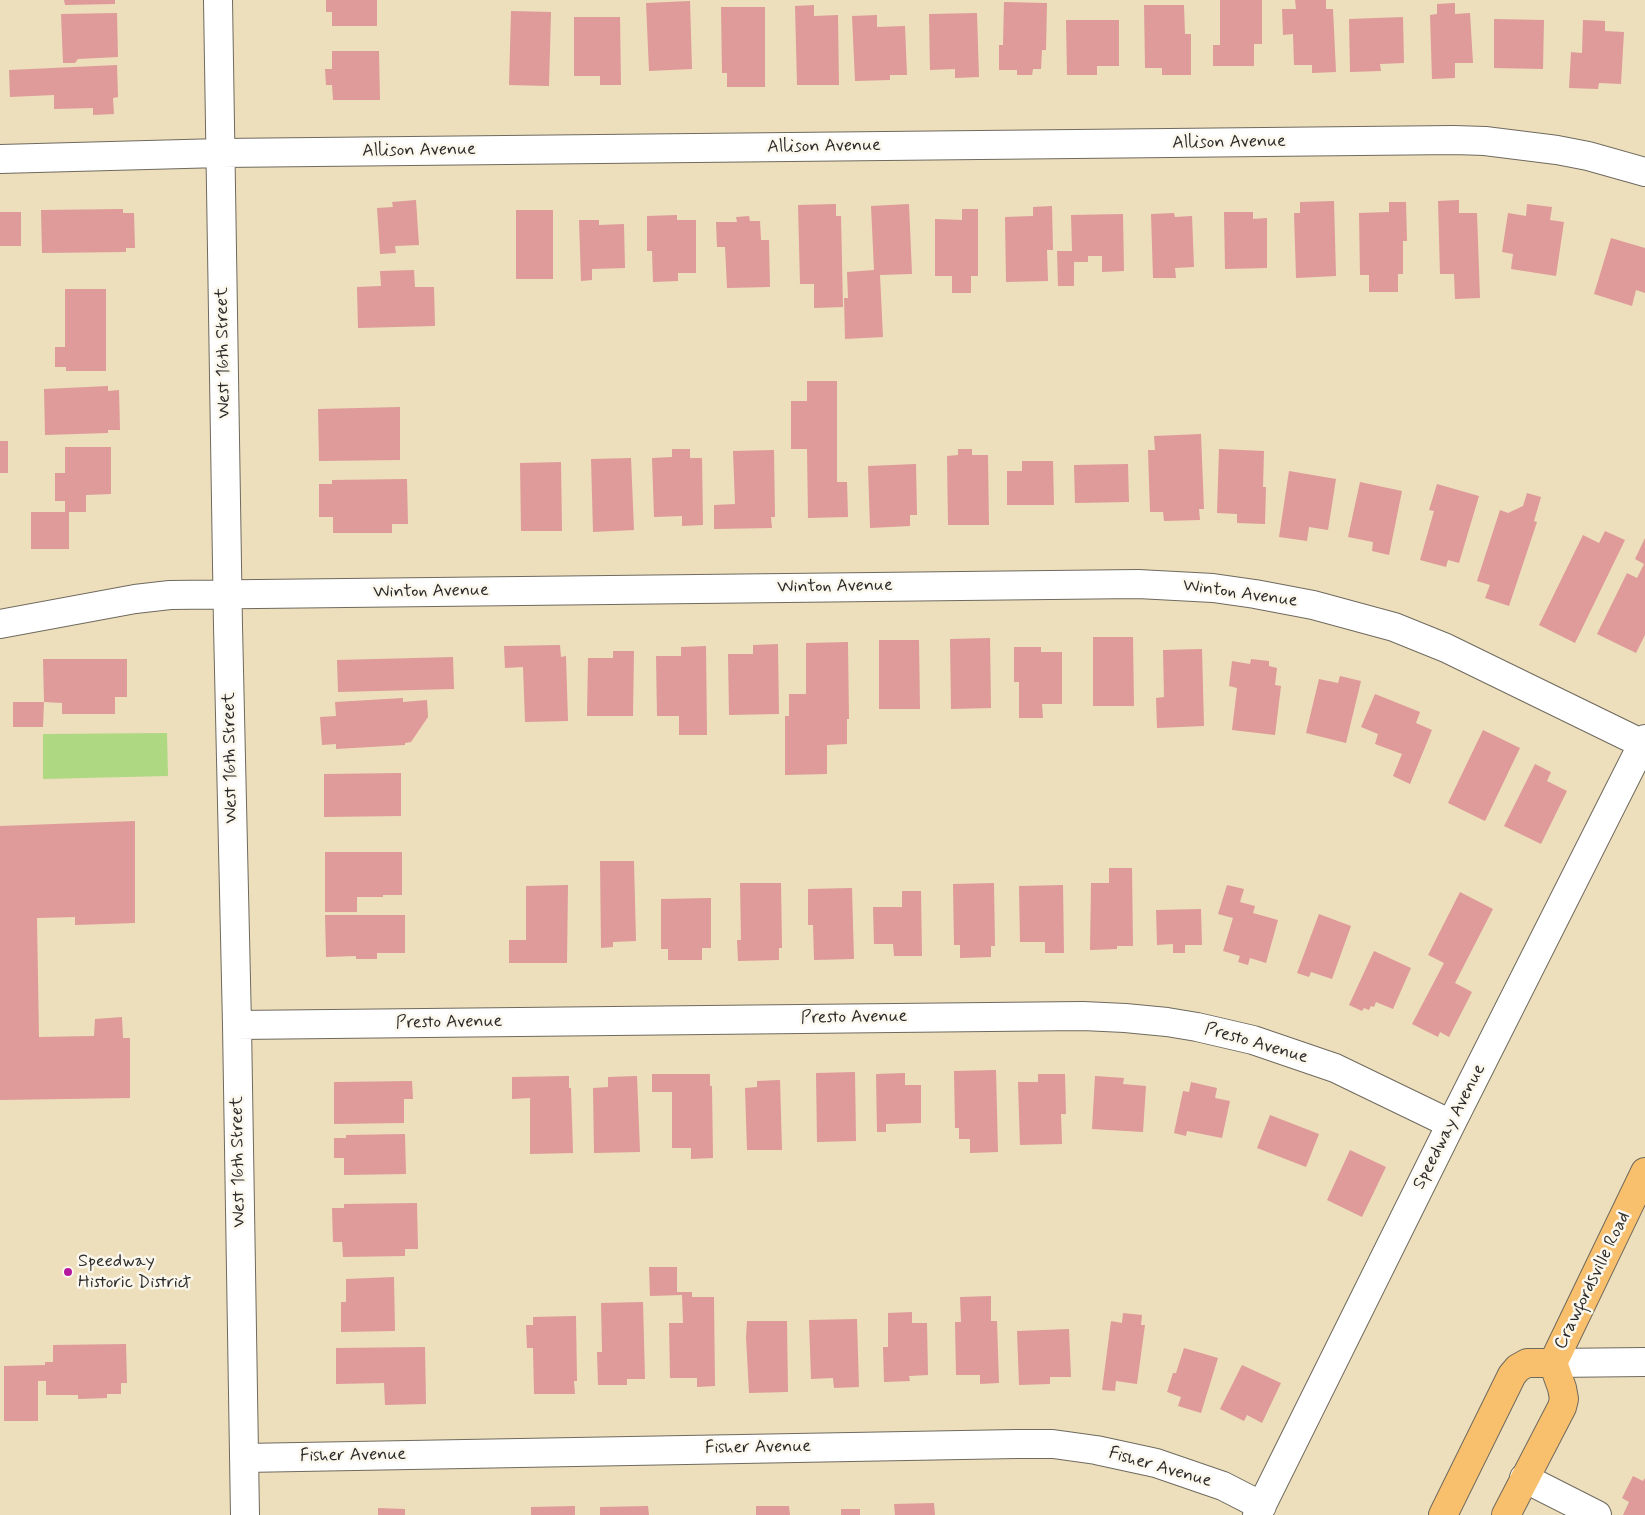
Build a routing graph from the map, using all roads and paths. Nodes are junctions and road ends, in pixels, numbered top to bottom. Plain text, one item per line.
1 (218, 0) edge
2 (220, 153) junction
3 (0, 159) edge
4 (1645, 172) edge
5 (228, 594) junction
6 (0, 624) edge
7 (1644, 743) edge
8 (237, 1025) junction
9 (1451, 1124) junction
10 (1645, 1172) edge
11 (1645, 1362) edge
12 (1553, 1363) junction
13 (244, 1458) junction
14 (1524, 1478) junction
15 (1259, 1510) edge
16 (245, 1515) edge
17 (1443, 1515) edge
18 (1506, 1515) edge
19 (1597, 1515) edge

1 - 2 street, West 16th Street
2 - 3 street, Allison Avenue
2 - 4 street, Allison Avenue
2 - 5 street, West 16th Street
5 - 6 street, Winton Avenue
5 - 7 street, Winton Avenue
5 - 8 street, West 16th Street
7 - 9 street, Speedway Avenue
8 - 9 street, Presto Avenue
8 - 13 street, West 16th Street
9 - 15 street, Speedway Avenue
10 - 12 main road, Crawfordsville Road
11 - 12 street
12 - 14 main road, Crawfordsville Road
12 - 17 main road, Crawfordsville Road
13 - 15 street, Fisher Avenue
13 - 16 street, West 16th Street
14 - 18 main road, Crawfordsville Road
14 - 19 street

